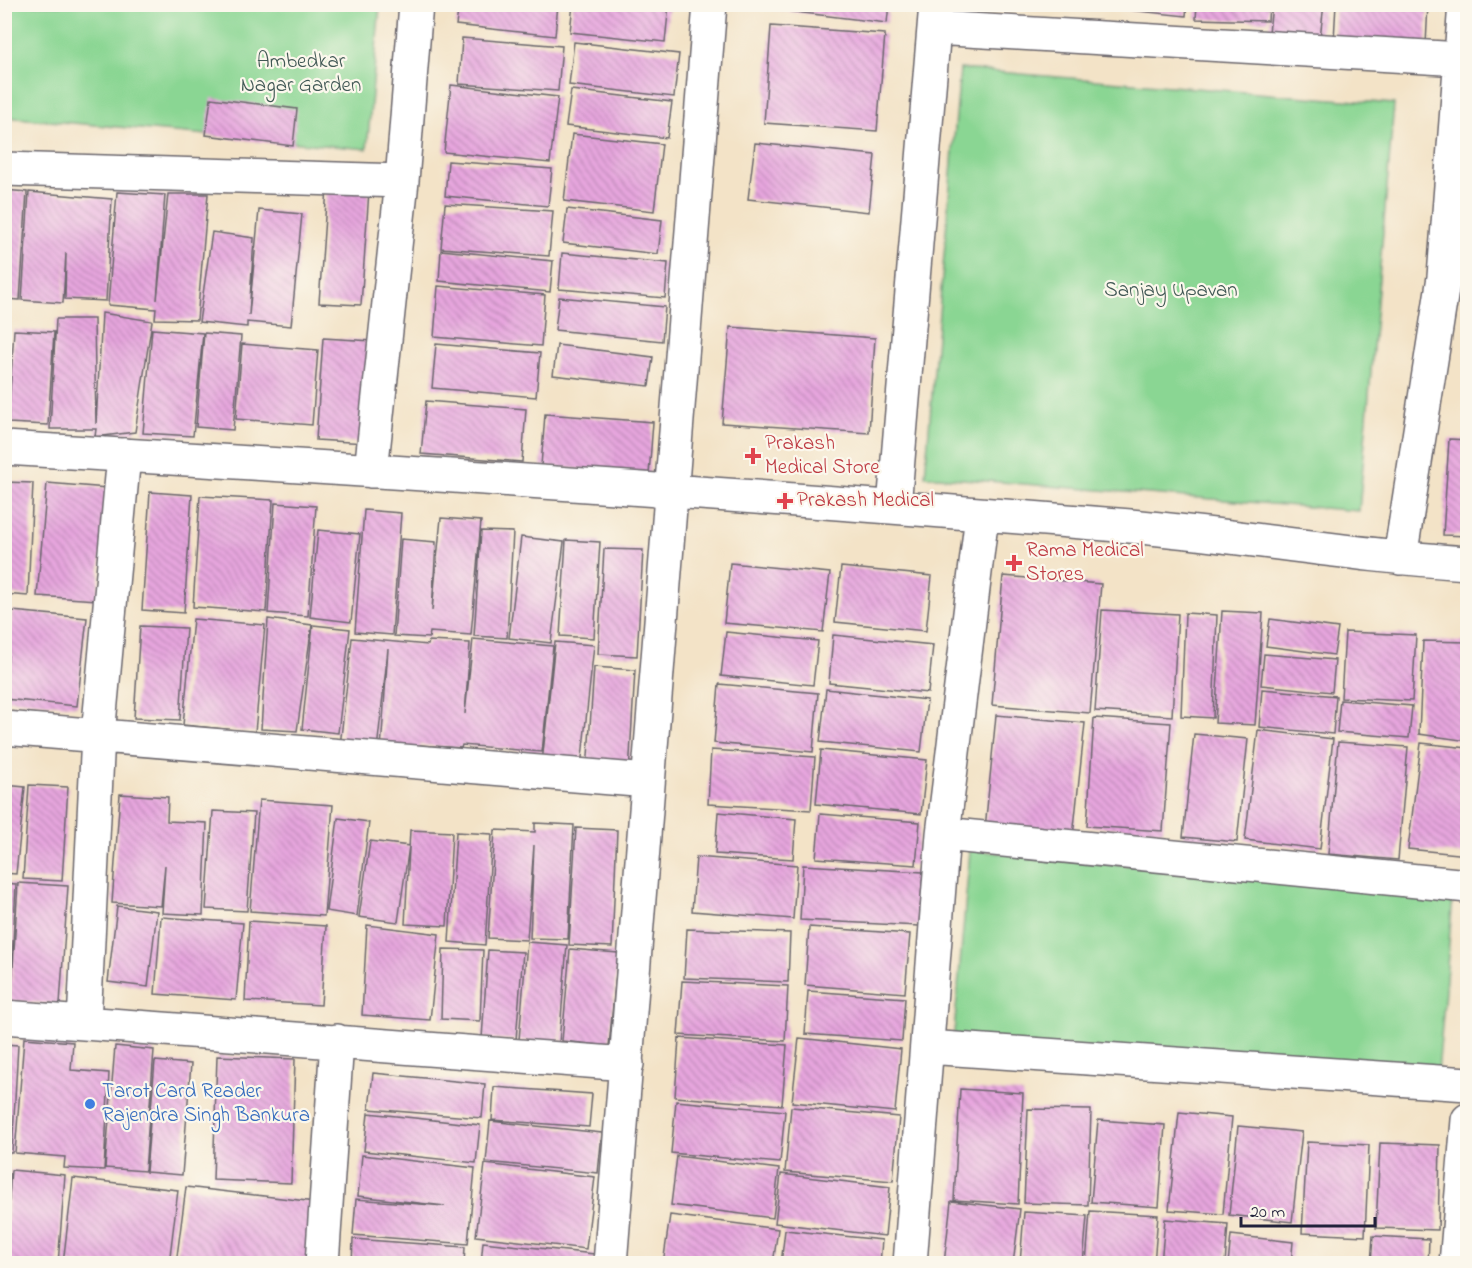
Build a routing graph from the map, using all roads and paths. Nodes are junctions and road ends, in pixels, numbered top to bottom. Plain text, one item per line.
1 (416, 4) edge
2 (710, 4) edge
3 (1466, 7) edge
4 (935, 16) edge
5 (1461, 59) junction
6 (4, 169) edge
7 (402, 181) junction
8 (1456, 277) edge
9 (4, 448) edge
10 (124, 455) junction
11 (370, 471) junction
12 (672, 489) junction
13 (894, 507) junction
14 (982, 515) junction
15 (1400, 558) junction
16 (1467, 563) edge
17 (4, 728) edge
18 (98, 735) junction
19 (648, 781) junction
20 (943, 834) junction
21 (1467, 885) edge
22 (4, 1017) edge
23 (84, 1023) junction
24 (338, 1041) junction
25 (927, 1047) junction
26 (627, 1064) junction
27 (1467, 1084) edge
28 (1467, 1120) edge
29 (322, 1263) edge
30 (610, 1263) edge
31 (910, 1263) edge
32 (1456, 1263) edge

1 - 7 street
2 - 12 street
3 - 5 street
4 - 5 street
4 - 13 street
5 - 8 street
6 - 7 street
7 - 11 street
8 - 15 street
9 - 10 street
10 - 11 street
10 - 18 street
11 - 12 street
12 - 13 street
12 - 19 street
13 - 14 street
14 - 15 street
14 - 20 street
15 - 16 street
17 - 18 street
18 - 19 street
18 - 23 street
19 - 26 street
20 - 21 street
20 - 25 street
22 - 23 street
23 - 24 street
24 - 26 street
24 - 29 street
25 - 27 street
25 - 31 street
26 - 30 street
28 - 32 street

